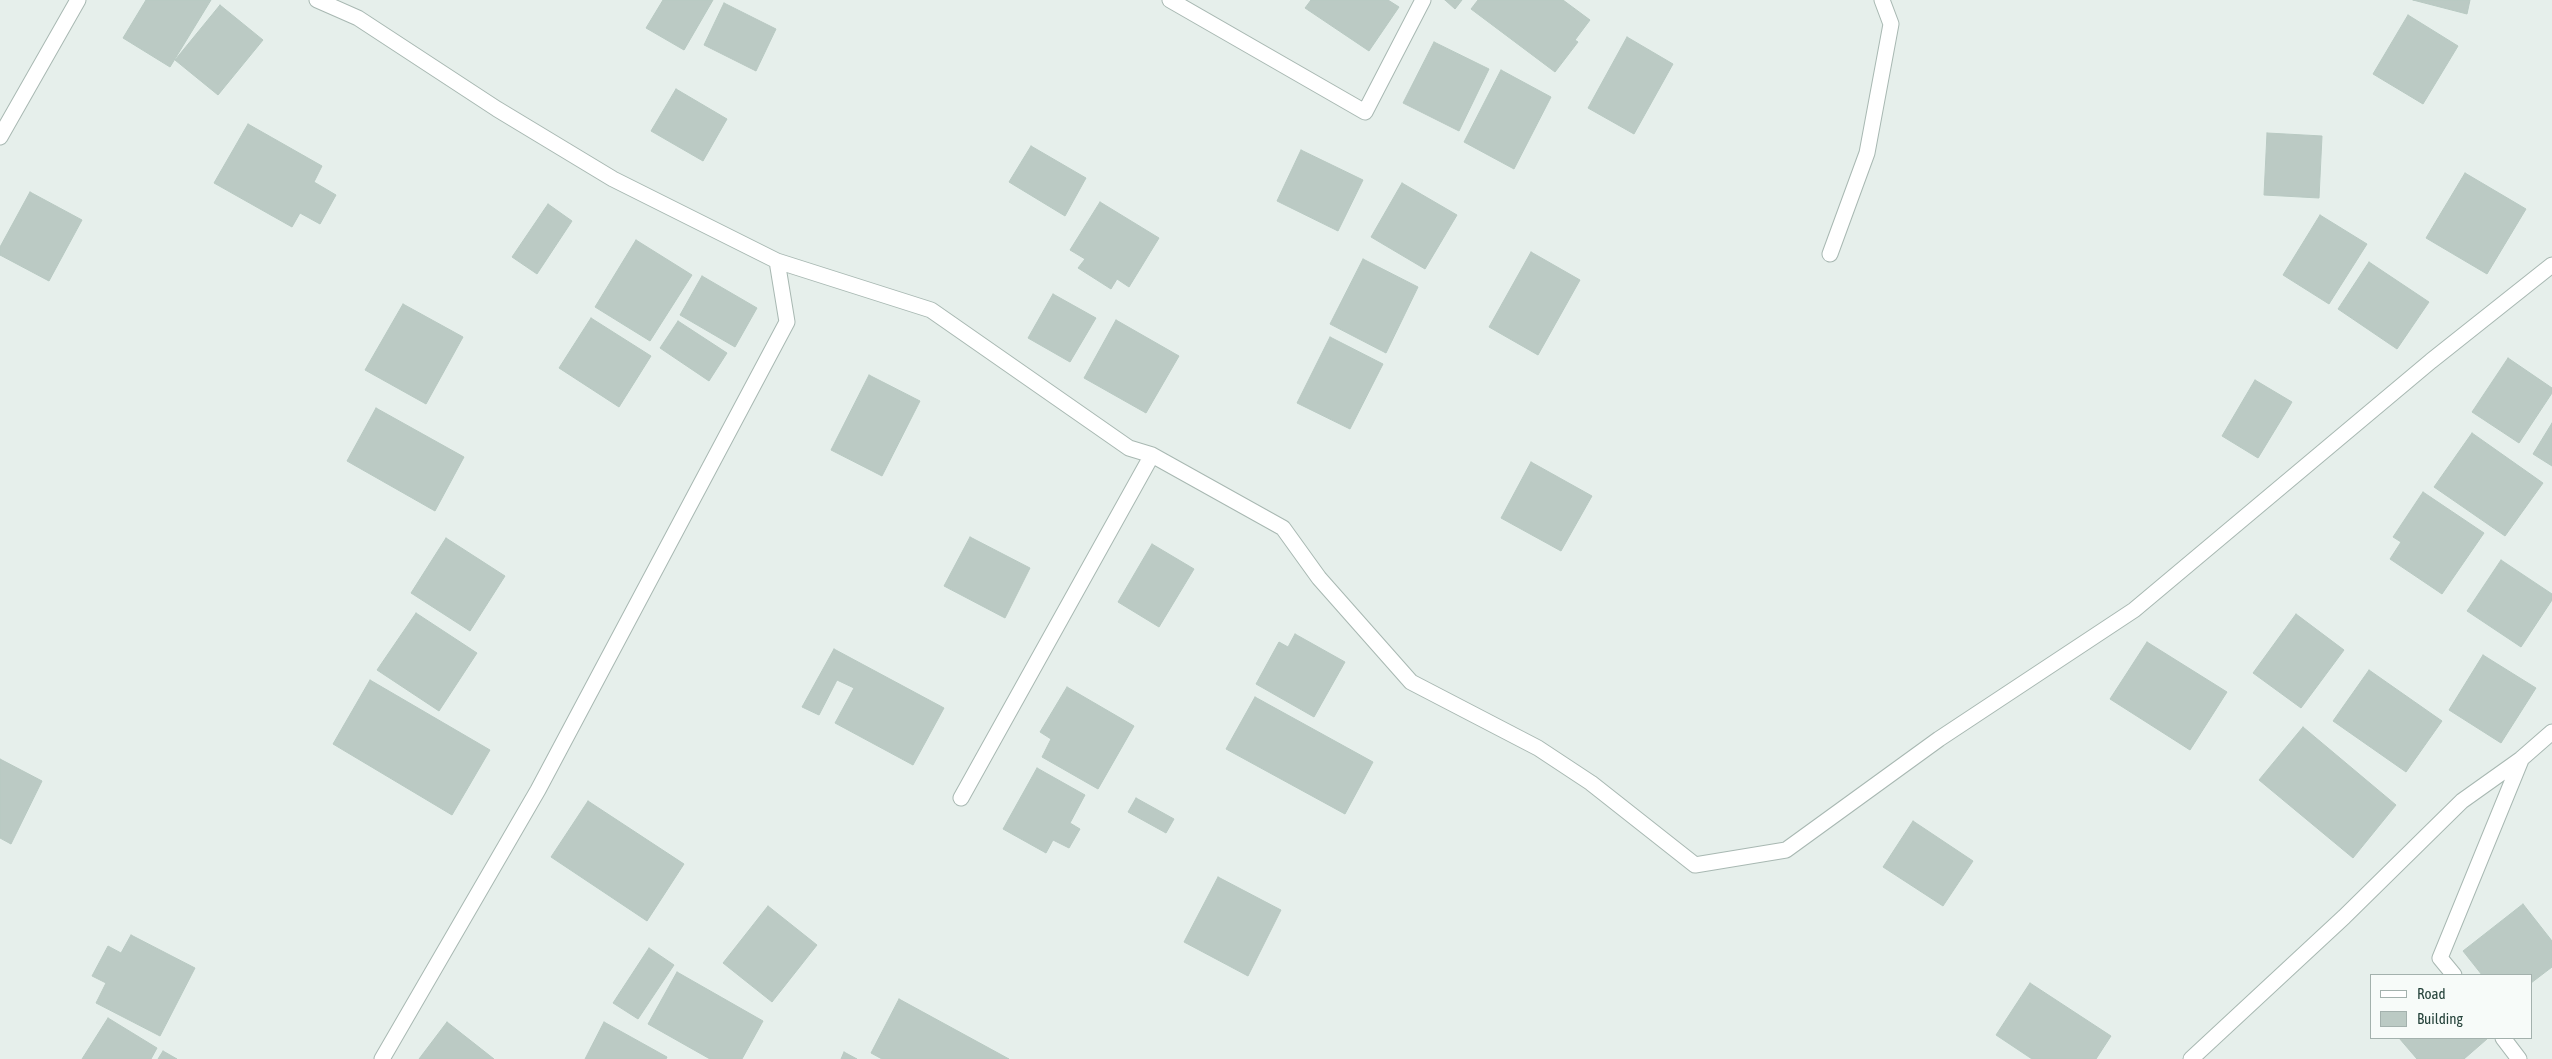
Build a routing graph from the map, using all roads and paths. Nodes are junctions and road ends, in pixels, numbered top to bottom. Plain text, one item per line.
1 (78, 0) edge
2 (317, 0) edge
3 (1170, 0) edge
4 (1422, 0) edge
5 (1882, 0) edge
6 (0, 137) edge
7 (1830, 254) dead end
8 (777, 261) junction
9 (2552, 266) edge
10 (1152, 455) junction
11 (2552, 732) edge
12 (2521, 759) junction
13 (961, 798) dead end
14 (2453, 974) edge
15 (2504, 1039) edge
16 (382, 1059) edge
17 (2191, 1059) edge
18 (2519, 1059) edge

1 - 6 street
2 - 8 street
3 - 4 street
5 - 7 street
8 - 10 street
8 - 16 street
9 - 10 street
10 - 13 street
11 - 12 street
12 - 14 street
12 - 17 street
15 - 18 street

